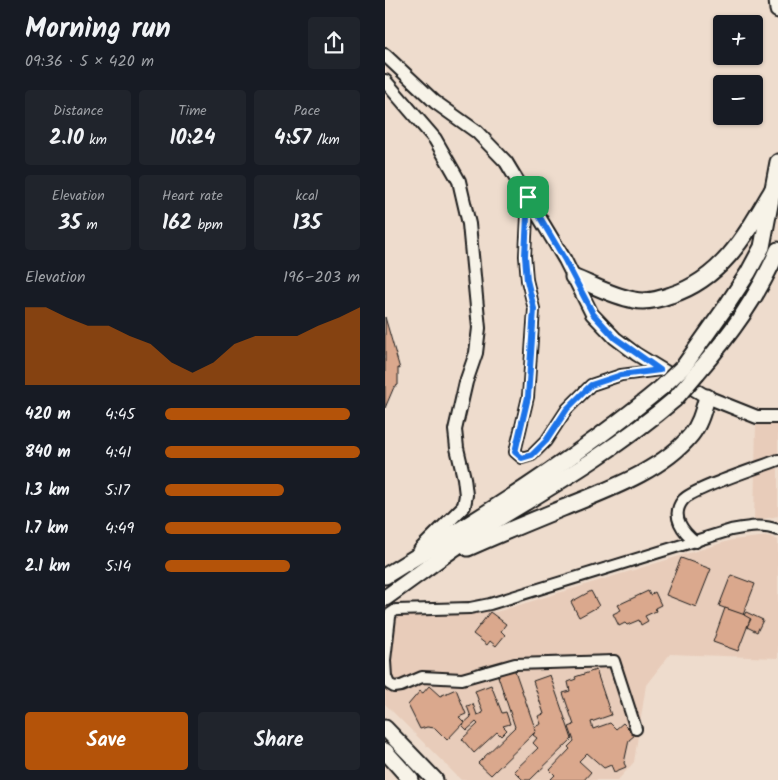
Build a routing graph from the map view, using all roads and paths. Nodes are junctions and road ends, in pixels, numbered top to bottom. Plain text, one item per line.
1 (777, 0) edge
2 (778, 10) edge
3 (385, 55) edge
4 (404, 75) junction
5 (388, 84) edge
6 (778, 162) edge
7 (774, 187) junction
8 (528, 197) junction
9 (778, 250) edge
10 (573, 277) junction
11 (690, 369) junction
12 (660, 370) junction
13 (707, 397) junction
14 (778, 417) edge
15 (778, 460) edge
16 (778, 530) edge
17 (696, 542) junction
18 (411, 559) junction
19 (441, 559) junction
20 (385, 576) edge
21 (385, 598) edge
22 (385, 660) edge
23 (385, 728) edge
24 (636, 729) dead end
25 (385, 751) edge
26 (411, 780) edge
27 (435, 780) edge

1 - 2 highway
3 - 4 main road
4 - 5 main road
4 - 8 main road
5 - 18 main road
6 - 7 highway
7 - 10 highway
7 - 11 highway
8 - 10 main road
8 - 12 street
9 - 11 highway
10 - 12 main road
11 - 18 highway, bridge
11 - 19 highway, bridge
12 - 13 main road
13 - 14 main road
13 - 19 highway
15 - 17 street
16 - 17 street
17 - 22 street
18 - 20 highway
19 - 21 highway
22 - 24 street
23 - 27 highway
25 - 26 highway

